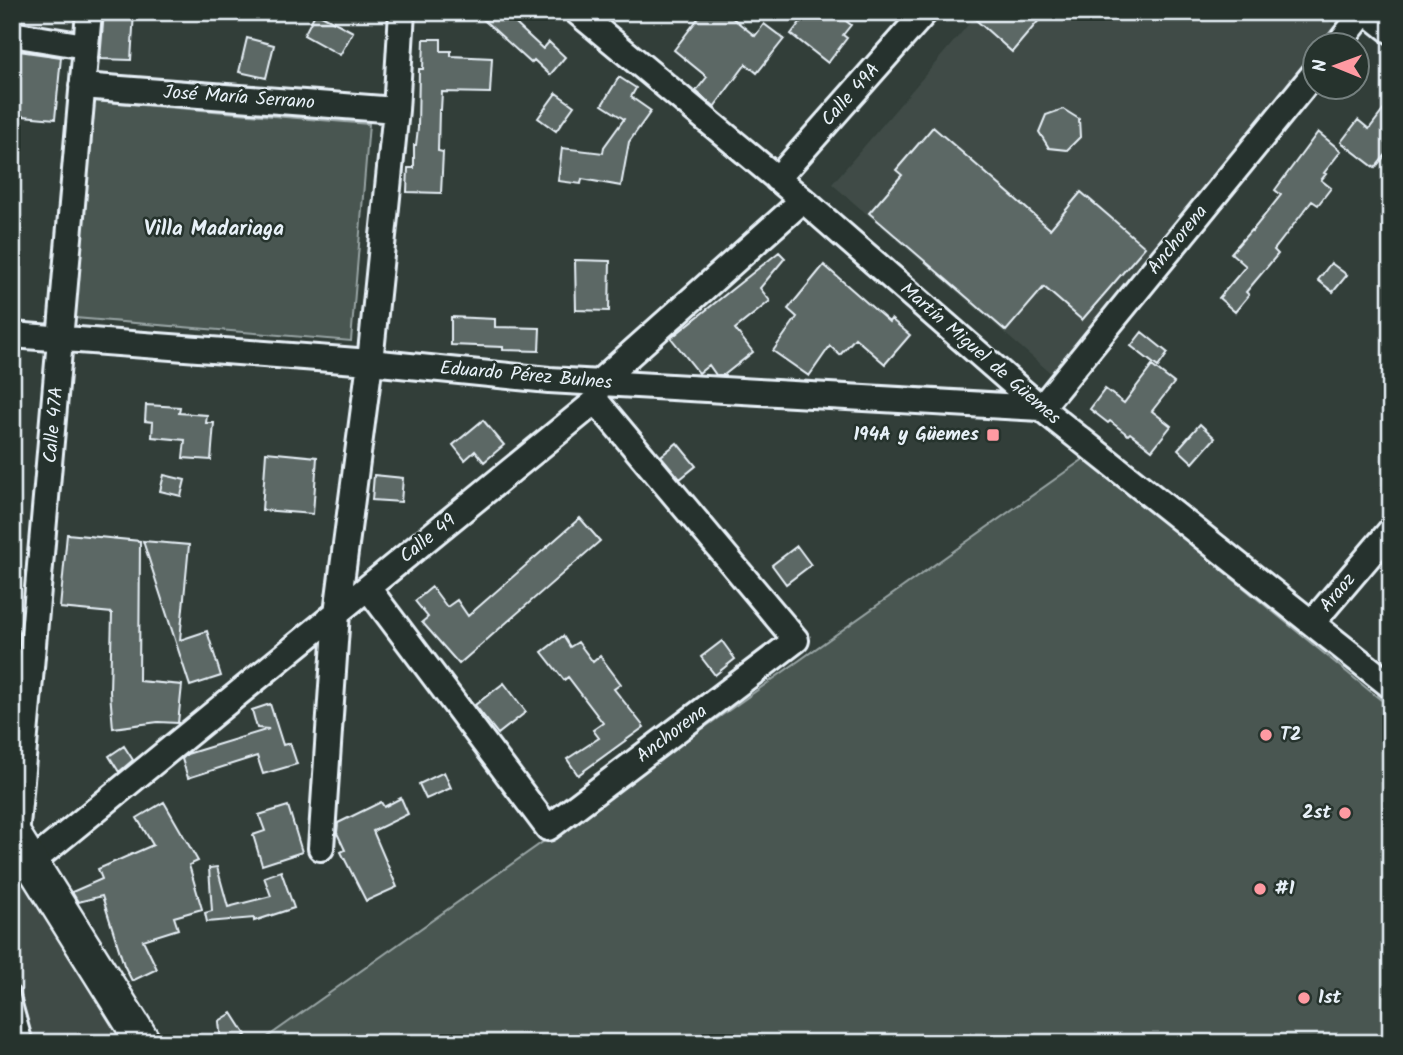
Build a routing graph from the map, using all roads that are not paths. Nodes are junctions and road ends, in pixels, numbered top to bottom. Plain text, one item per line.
1 (89, 12) edge
2 (402, 12) edge
3 (577, 12) edge
4 (925, 12) edge
5 (1365, 12) edge
6 (1391, 31) edge
7 (1349, 32) edge
8 (12, 34) edge
9 (85, 46) junction
10 (82, 86) junction
11 (1302, 87) edge
12 (396, 110) junction
13 (778, 179) junction
14 (803, 200) junction
15 (12, 335) edge
16 (62, 338) junction
17 (370, 362) junction
18 (597, 392) junction
19 (1041, 408) junction
20 (1391, 530) edge
21 (368, 588) junction
22 (337, 613) junction
23 (1312, 623) junction
24 (1391, 686) edge
25 (20, 843) edge
26 (321, 848) dead end
27 (12, 993) edge
28 (26, 1043) edge
29 (145, 1043) edge

1 - 9 street, Calle 47A
2 - 12 street
3 - 13 street, Martín Miguel de Güemes
4 - 13 street, Calle 49A
5 - 6 street
5 - 7 street
8 - 9 street
9 - 10 street, Calle 47A
10 - 12 street, José María Serrano
10 - 16 street, Calle 47A
11 - 19 street, Anchorena
12 - 17 street
13 - 14 street, Martín Miguel de Güemes
14 - 18 street, Calle 49
14 - 19 street, Martín Miguel de Güemes
15 - 16 street, Eduardo Pérez Bulnes
16 - 17 street, Eduardo Pérez Bulnes
16 - 25 street, Calle 47A
17 - 18 street, Eduardo Pérez Bulnes
17 - 22 street
18 - 19 street, Eduardo Pérez Bulnes
18 - 21 street, Calle 49
18 - 21 street, Anchorena
19 - 23 street, Martín Miguel de Güemes
20 - 23 street, Araoz
21 - 22 street, Calle 49
22 - 25 street, Calle 49
22 - 26 street
23 - 24 street, Martín Miguel de Güemes
25 - 29 main road
27 - 28 lane

